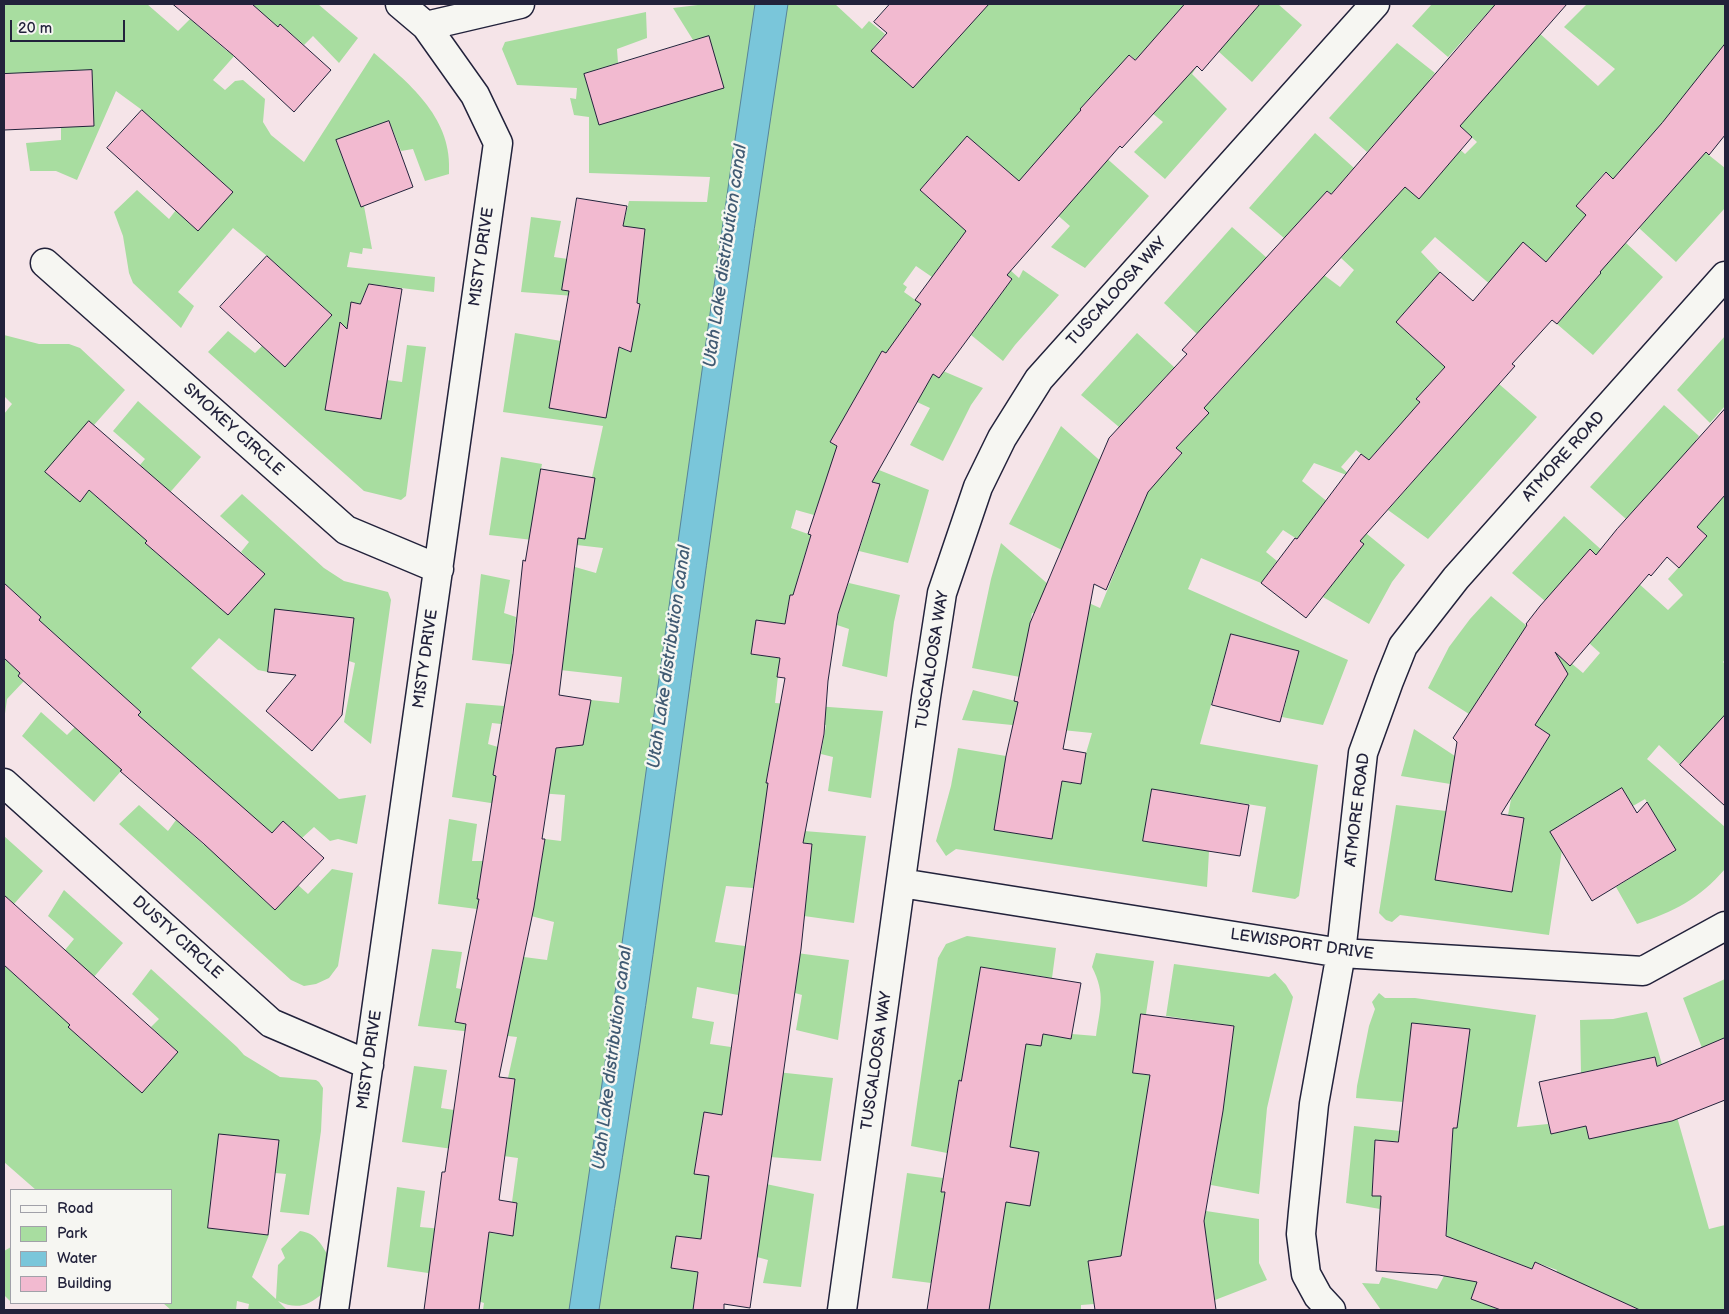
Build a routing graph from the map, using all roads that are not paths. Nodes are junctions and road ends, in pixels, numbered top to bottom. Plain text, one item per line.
1 (400, 4) edge
2 (520, 4) edge
3 (1375, 4) edge
4 (426, 26) junction
5 (45, 263) dead end
6 (1725, 276) edge
7 (439, 569) junction
8 (4, 783) edge
9 (901, 883) junction
10 (1725, 926) edge
11 (1341, 953) junction
12 (369, 1065) junction
13 (334, 1310) edge
14 (842, 1310) edge
15 (1331, 1310) edge

1 - 4 street, MISTY DRIVE
2 - 4 street
3 - 9 street, TUSCALOOSA WAY
4 - 7 street, MISTY DRIVE
5 - 7 street, SMOKEY CIRCLE
6 - 11 street, ATMORE ROAD
7 - 12 street, MISTY DRIVE
8 - 12 street, DUSTY CIRCLE
9 - 11 street, LEWISPORT DRIVE
9 - 14 street, TUSCALOOSA WAY
10 - 11 street, LEWISPORT DRIVE
11 - 15 street, ATMORE ROAD
12 - 13 street, MISTY DRIVE

